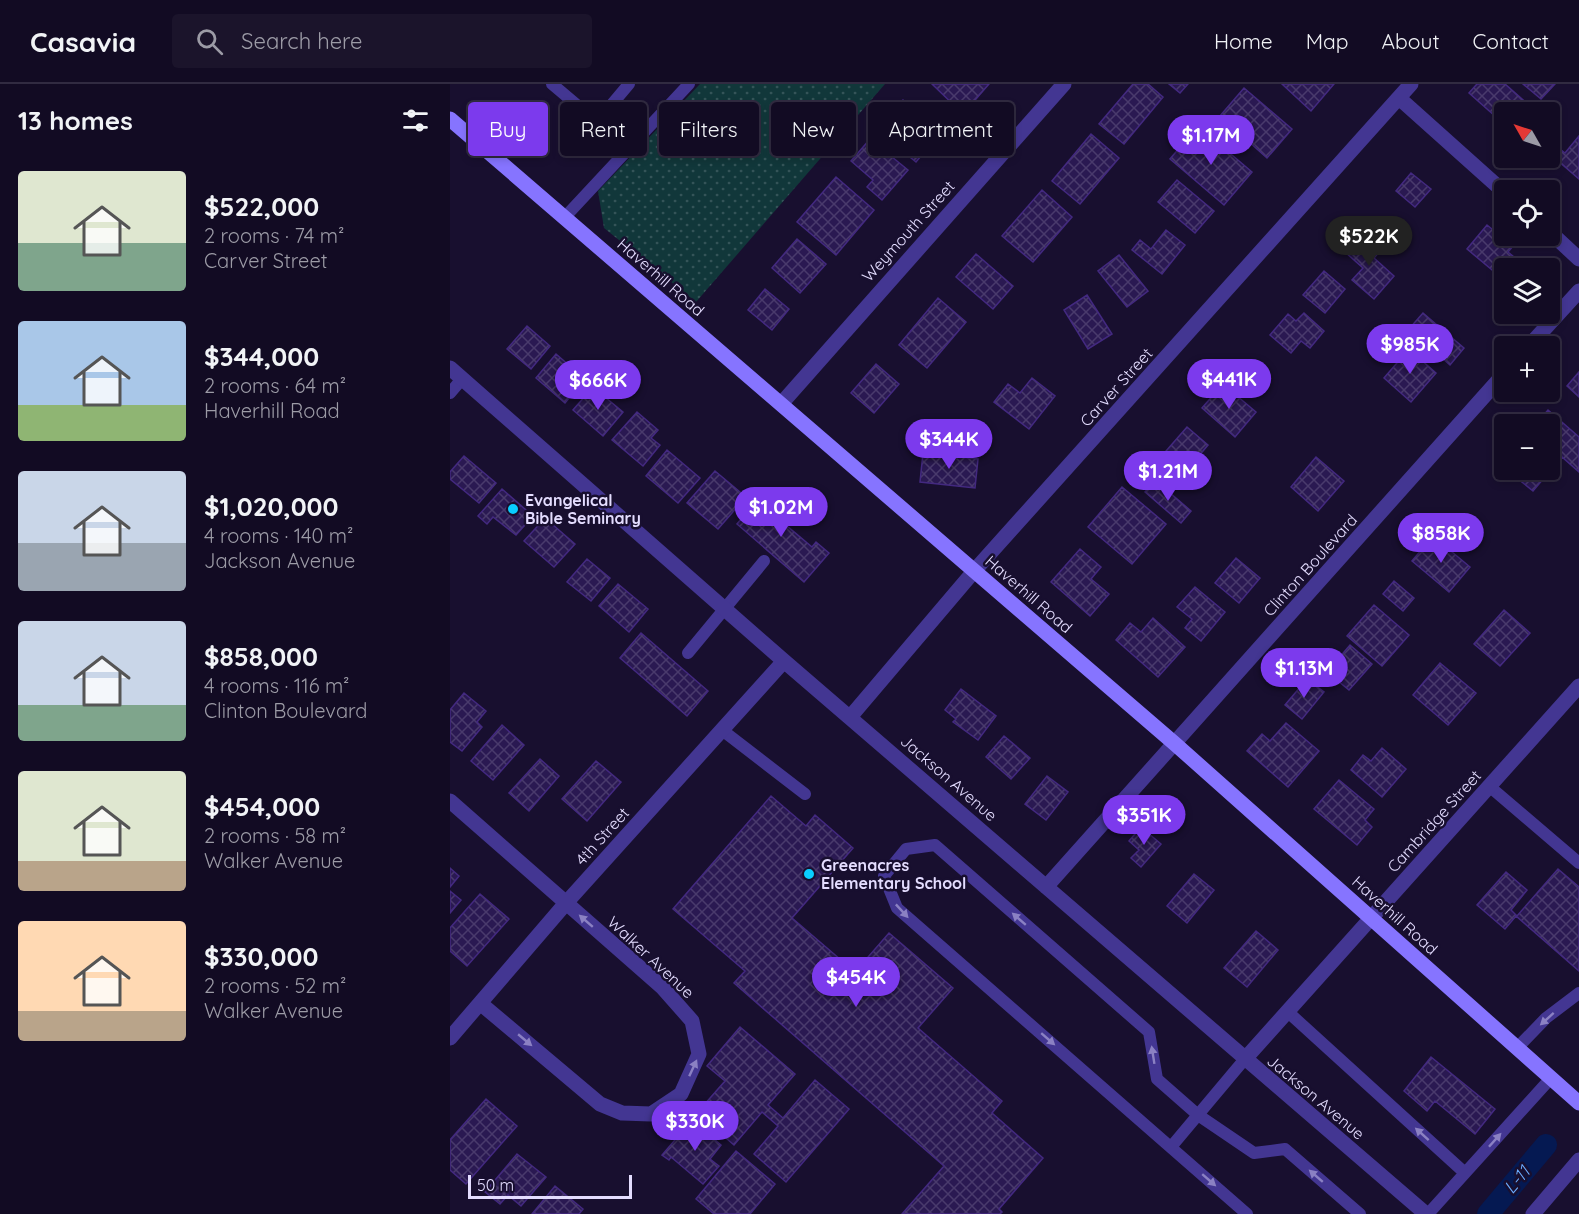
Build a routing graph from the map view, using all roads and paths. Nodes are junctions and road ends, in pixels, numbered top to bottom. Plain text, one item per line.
1 (552, 84) edge
2 (629, 84) edge
3 (689, 84) edge
4 (1064, 84) edge
5 (1411, 84) edge
6 (1399, 98) junction
7 (573, 102) edge
8 (614, 102) edge
9 (450, 119) edge
10 (647, 129) edge
11 (622, 156) edge
12 (1494, 183) edge
13 (565, 218) junction
14 (1560, 241) edge
15 (1579, 259) edge
16 (1579, 291) edge
17 (1538, 336) edge
18 (450, 368) edge
19 (462, 379) junction
20 (1494, 385) edge
21 (450, 393) edge
22 (780, 404) junction
23 (764, 561) dead end
24 (975, 570) junction
25 (724, 609) junction
26 (688, 654) dead end
27 (784, 661) junction
28 (1579, 686) edge
29 (851, 716) junction
30 (722, 730) junction
31 (1174, 743) junction
32 (1489, 786) junction
33 (804, 794) dead end
34 (450, 801) edge
35 (1579, 863) edge
36 (1046, 887) junction
37 (567, 903) junction
38 (1372, 919) junction
39 (1579, 993) edge
40 (480, 1003) junction
41 (1288, 1012) junction
42 (450, 1038) edge
43 (1517, 1048) junction
44 (1245, 1060) junction
45 (1551, 1078) junction
46 (1579, 1103) edge
47 (1198, 1115) junction
48 (1171, 1147) junction
49 (1579, 1160) edge
50 (1465, 1173) junction
51 (1247, 1214) edge
52 (1360, 1214) edge
53 (1427, 1214) edge
54 (1533, 1214) edge

1 - 7 lane
2 - 8 lane
3 - 10 lane
4 - 22 street, Weymouth Street
5 - 6 street, Carver Street
6 - 12 street
6 - 24 street, Carver Street
9 - 13 street, Haverhill Road
11 - 13 lane
13 - 22 street, Haverhill Road
14 - 15 street
16 - 17 street
18 - 19 street, Jackson Avenue
19 - 21 lane
19 - 25 street, Jackson Avenue
20 - 31 street, Clinton Boulevard
22 - 24 street, Haverhill Road
23 - 25 lane
24 - 29 street, Carver Street
24 - 31 street, Haverhill Road
25 - 26 lane
25 - 27 street, Jackson Avenue
27 - 29 street, Jackson Avenue
27 - 30 street, 4th Street
28 - 32 street, Cambridge Street
29 - 36 street, Jackson Avenue
30 - 33 lane
30 - 37 street, 4th Street
31 - 36 street, Clinton Boulevard
31 - 38 street, Haverhill Road
32 - 35 lane
32 - 38 street, Cambridge Street
34 - 37 street, Walker Avenue
36 - 44 street, Jackson Avenue
37 - 40 street, 4th Street
40 -> 37 street, Walker Avenue
38 - 41 street, Cambridge Street
38 - 43 street, Haverhill Road
39 -> 43 lane
40 - 42 street, 4th Street
41 - 44 street, Cambridge Street
50 -> 41 lane
43 - 45 street, Haverhill Road
44 - 47 lane
44 - 53 street, Jackson Avenue
45 - 46 street, Haverhill Road
50 -> 45 lane
47 - 48 lane
47 -> 48 lane
52 -> 47 lane
48 -> 51 lane
49 - 54 street
50 - 53 lane

